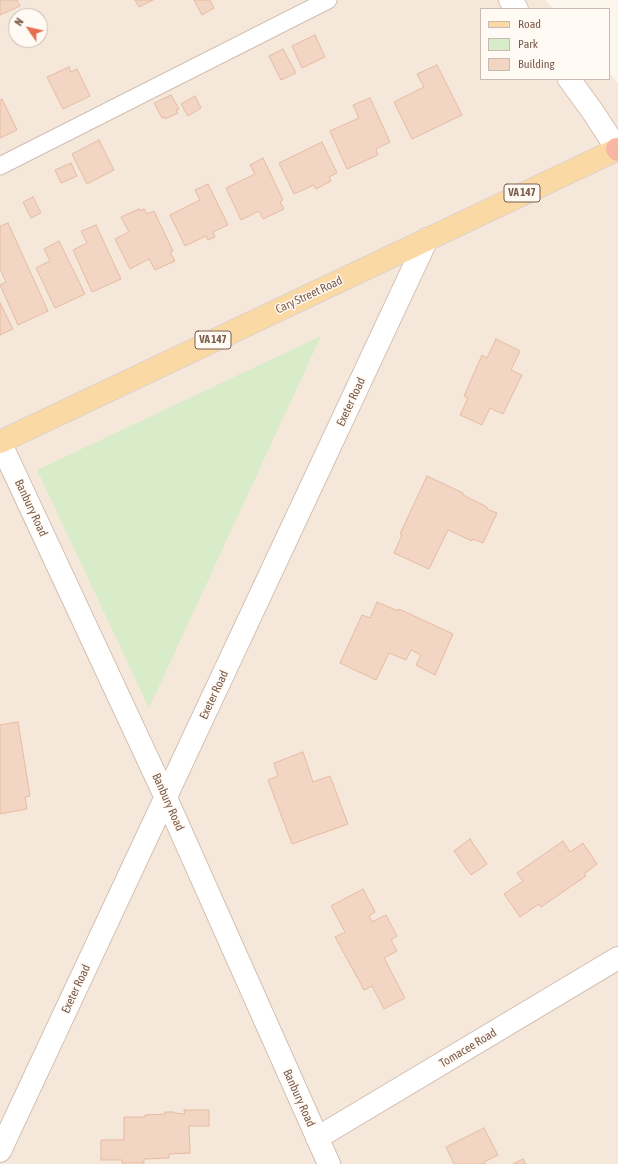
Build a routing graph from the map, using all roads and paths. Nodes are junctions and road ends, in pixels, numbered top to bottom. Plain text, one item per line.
1 (328, 0) edge
2 (510, 0) edge
3 (516, 8) edge
4 (570, 80) edge
5 (618, 149) edge
6 (0, 166) edge
7 (427, 239) junction
8 (0, 442) edge
9 (166, 798) junction
10 (618, 958) edge
11 (318, 1138) junction
12 (0, 1151) edge
13 (329, 1164) edge

1 - 6 lane
2 - 3 street
4 - 5 street
5 - 7 main road, Cary Street Road / VA 147
7 - 8 main road, Cary Street Road / VA 147
7 - 9 street, Exeter Road
8 - 9 street, Banbury Road
9 - 11 street, Banbury Road
9 - 12 street, Exeter Road
10 - 11 street, Tomacee Road
11 - 13 street, Banbury Road

